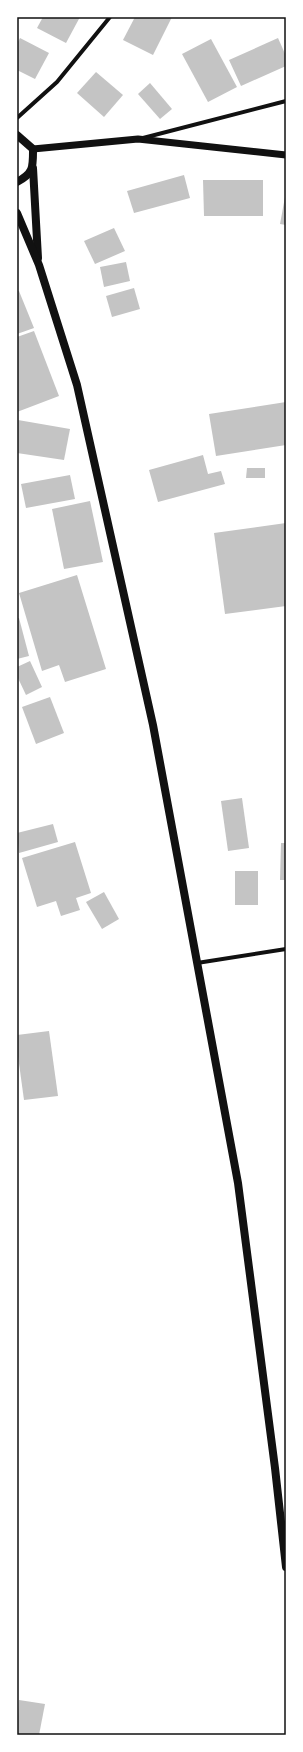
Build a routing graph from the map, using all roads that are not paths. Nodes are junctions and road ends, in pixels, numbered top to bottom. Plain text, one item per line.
1 (110, 17) edge
2 (286, 101) edge
3 (17, 118) edge
4 (17, 135) edge
5 (138, 139) junction
6 (32, 149) junction
7 (286, 154) edge
8 (33, 168) junction
9 (17, 182) edge
10 (17, 213) edge
11 (39, 265) junction
12 (286, 949) edge
13 (197, 963) junction
14 (286, 1567) edge

1 - 3 street
2 - 5 street
4 - 6 main road
5 - 6 street
5 - 7 street
6 - 8 main road
8 - 9 main road
8 - 11 main road
10 - 11 main road
11 - 13 main road
12 - 13 street
13 - 14 main road

